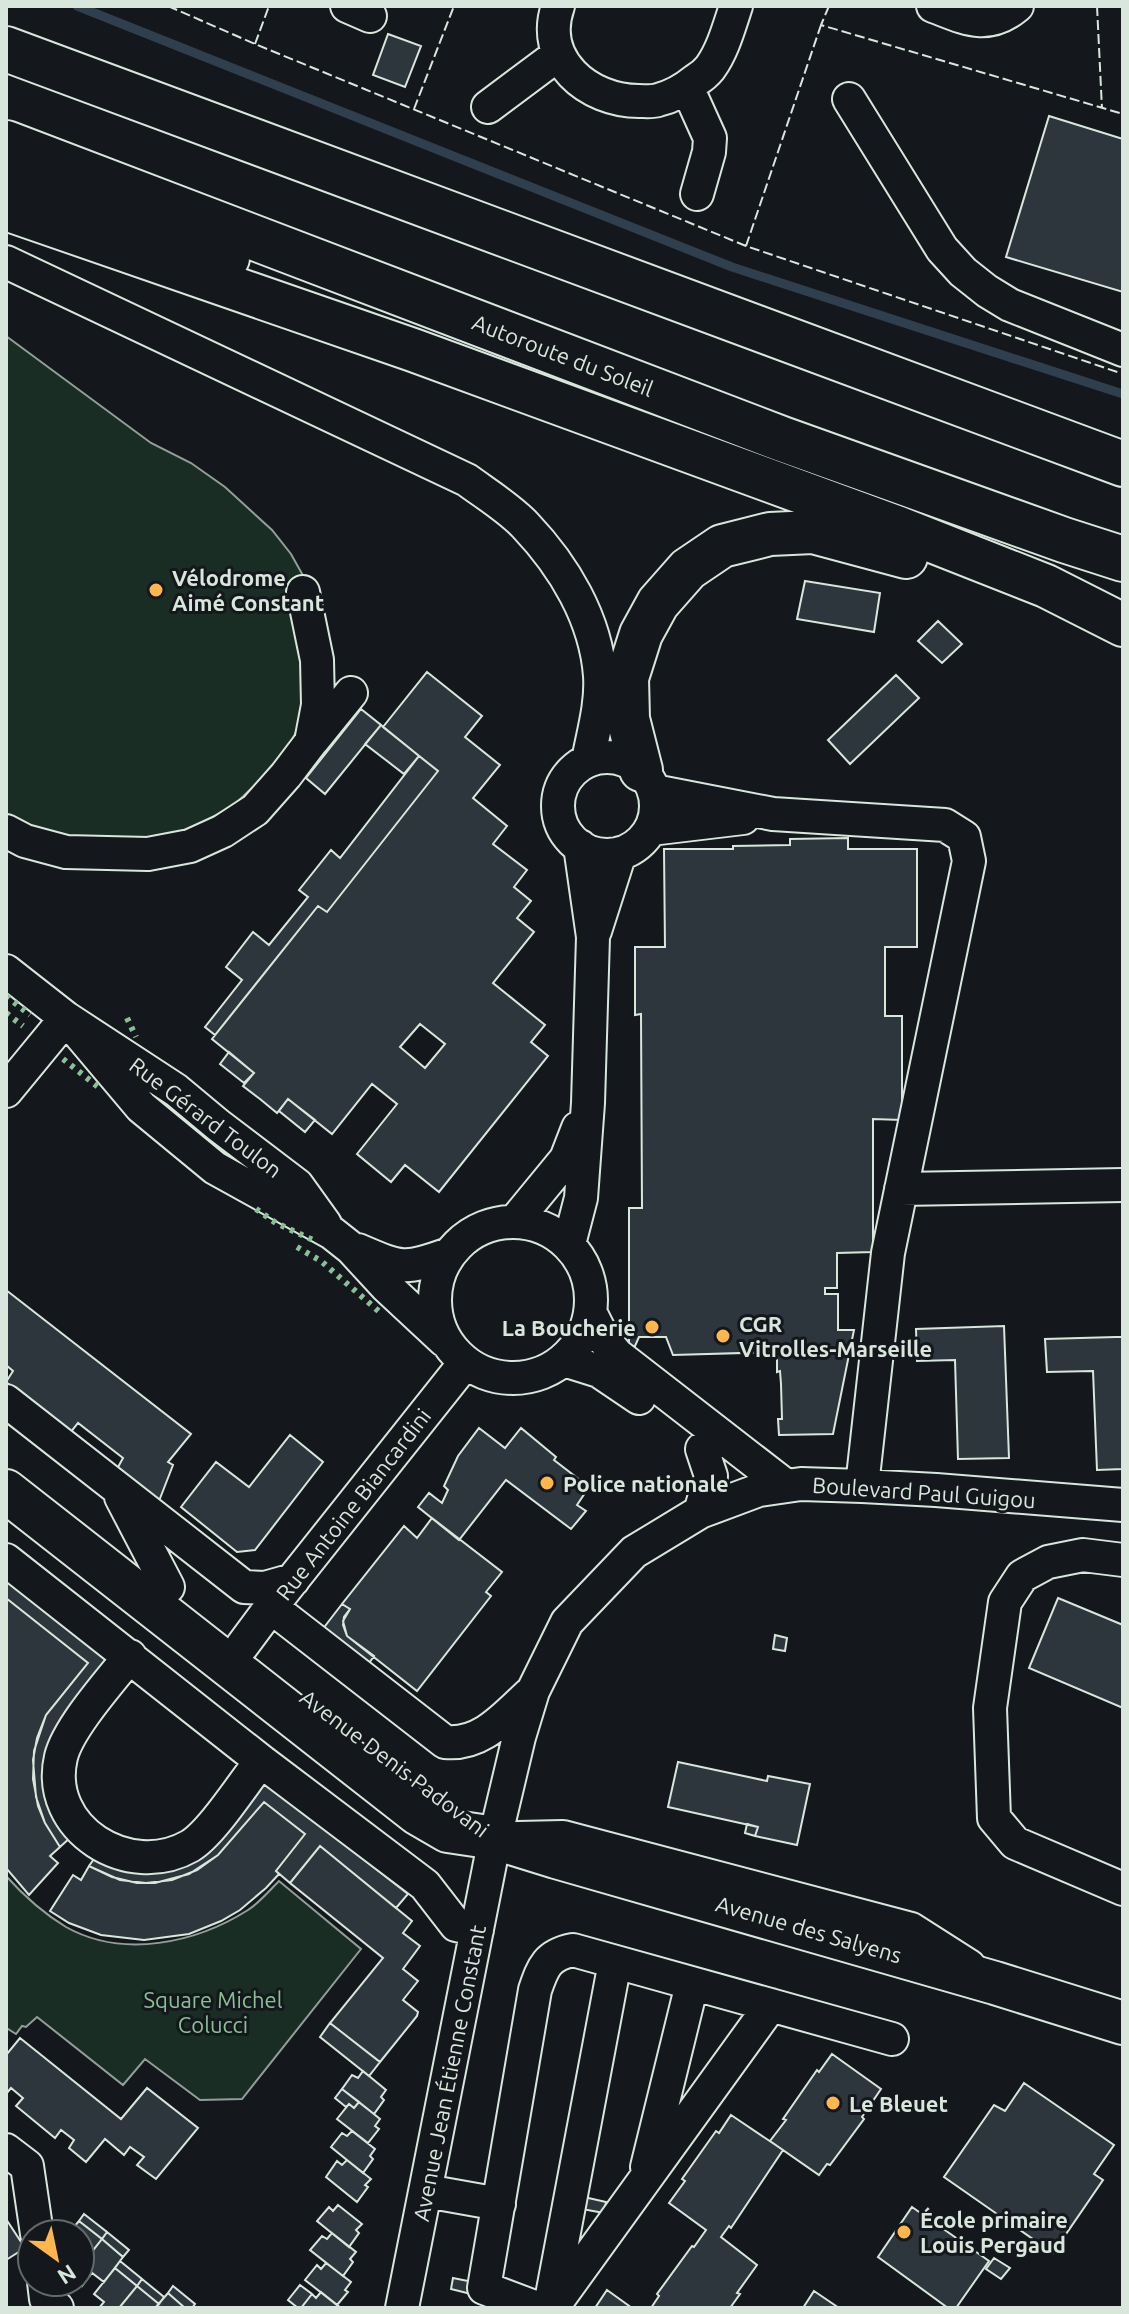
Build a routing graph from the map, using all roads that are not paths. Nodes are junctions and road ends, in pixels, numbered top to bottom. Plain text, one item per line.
1 (558, 6) edge
2 (736, 6) edge
3 (933, 6) edge
4 (1017, 6) edge
5 (6, 49) edge
6 (559, 54) junction
7 (687, 87) junction
8 (849, 99) dead end
9 (488, 107) dead end
10 (6, 143) edge
11 (6, 182) edge
12 (697, 194) dead end
13 (6, 209) edge
14 (6, 262) edge
15 (1123, 350) edge
16 (938, 395) junction
17 (782, 439) junction
18 (1123, 439) edge
19 (1123, 464) edge
20 (1123, 559) edge
21 (303, 592) dead end
22 (1123, 625) edge
23 (1123, 640) edge
24 (351, 693) dead end
25 (311, 742) junction
26 (588, 761) junction
27 (647, 780) junction
28 (773, 814) junction
29 (651, 829) junction
30 (6, 831) edge
31 (580, 846) junction
32 (620, 853) junction
33 (593, 937) junction
34 (6, 971) edge
35 (66, 1018) junction
36 (6, 1091) edge
37 (588, 1103) junction
38 (1123, 1185) edge
39 (901, 1189) junction
40 (515, 1221) junction
41 (341, 1241) junction
42 (569, 1244) junction
43 (449, 1254) junction
44 (591, 1314) junction
45 (455, 1351) junction
46 (564, 1360) junction
47 (6, 1401) edge
48 (702, 1449) junction
49 (6, 1462) edge
50 (862, 1486) junction
51 (116, 1487) junction
52 (773, 1488) junction
53 (6, 1491) edge
54 (1123, 1505) edge
55 (700, 1512) junction
56 (6, 1560) edge
57 (1123, 1560) edge
58 (293, 1580) junction
59 (168, 1587) junction
60 (271, 1607) junction
61 (242, 1646) junction
62 (130, 1656) junction
63 (533, 1691) junction
64 (261, 1761) junction
65 (495, 1838) junction
66 (1123, 1889) edge
67 (477, 1930) junction
68 (615, 1962) junction
69 (692, 1984) junction
70 (771, 2005) junction
71 (1123, 2023) edge
72 (892, 2039) dead end
73 (6, 2150) edge
74 (643, 2182) junction
75 (426, 2191) junction
76 (499, 2204) junction
77 (35, 2218) edge
78 (402, 2308) edge
79 (537, 2308) edge
80 (550, 2308) edge

1 - 6 street
2 - 7 street
3 - 4 street
5 - 16 highway
6 - 7 street
6 - 9 street
7 - 12 street
8 - 15 street
10 - 17 highway, Autoroute du Soleil
11 - 17 highway
13 - 22 main road
14 - 26 street
16 - 18 highway
16 - 19 highway
17 - 20 highway, Autoroute du Soleil
21 - 25 street
23 - 27 main road
24 - 25 street
25 - 30 street
26 - 27 street
26 - 31 street
27 - 28 street
27 - 29 street
28 - 29 street
28 - 39 street
29 - 32 street
31 - 32 street
31 - 33 street
32 - 33 street
33 - 37 street
34 - 35 street, Rue Gérard Toulon
35 - 36 street
35 - 41 street, Rue Gérard Toulon
37 - 40 street
37 - 42 street
38 - 39 street
39 - 50 street
40 - 42 street
40 - 43 street
41 - 43 street, Rue Gérard Toulon
41 - 45 street, Rue Gérard Toulon
42 - 44 street
43 - 45 street
44 - 46 street
44 - 52 street
45 - 46 street
45 - 58 street, Rue Antoine Biancardini
46 - 48 street
47 - 51 street
48 - 52 street
48 - 55 street
49 - 59 main road, Avenue Denis Padovani
50 - 52 street, Boulevard Paul Guigou
50 - 54 street, Boulevard Paul Guigou
51 - 58 street
51 - 59 street
52 - 55 street, Boulevard Paul Guigou
53 - 65 main road, Avenue Denis Padovani
55 - 63 street, Boulevard Paul Guigou
56 - 62 street
57 - 66 street
58 - 60 street, Rue Antoine Biancardini
59 - 61 main road, Avenue Denis Padovani
60 - 61 street, Rue Antoine Biancardini
60 - 63 street
61 - 65 main road, Avenue Denis Padovani
62 - 64 street
62 - 64 street
63 - 65 street, Boulevard Paul Guigou
64 - 67 street
65 - 67 street, Avenue Jean Étienne Constant
65 - 71 main road, Avenue des Salyens
67 - 75 street, Avenue Jean Étienne Constant
68 - 69 street
68 - 76 street
68 - 80 street
69 - 70 street
69 - 74 street
70 - 72 street
70 - 74 street
73 - 77 street
74 - 80 street
75 - 76 street
75 - 78 street, Avenue Jean Étienne Constant
76 - 79 street

